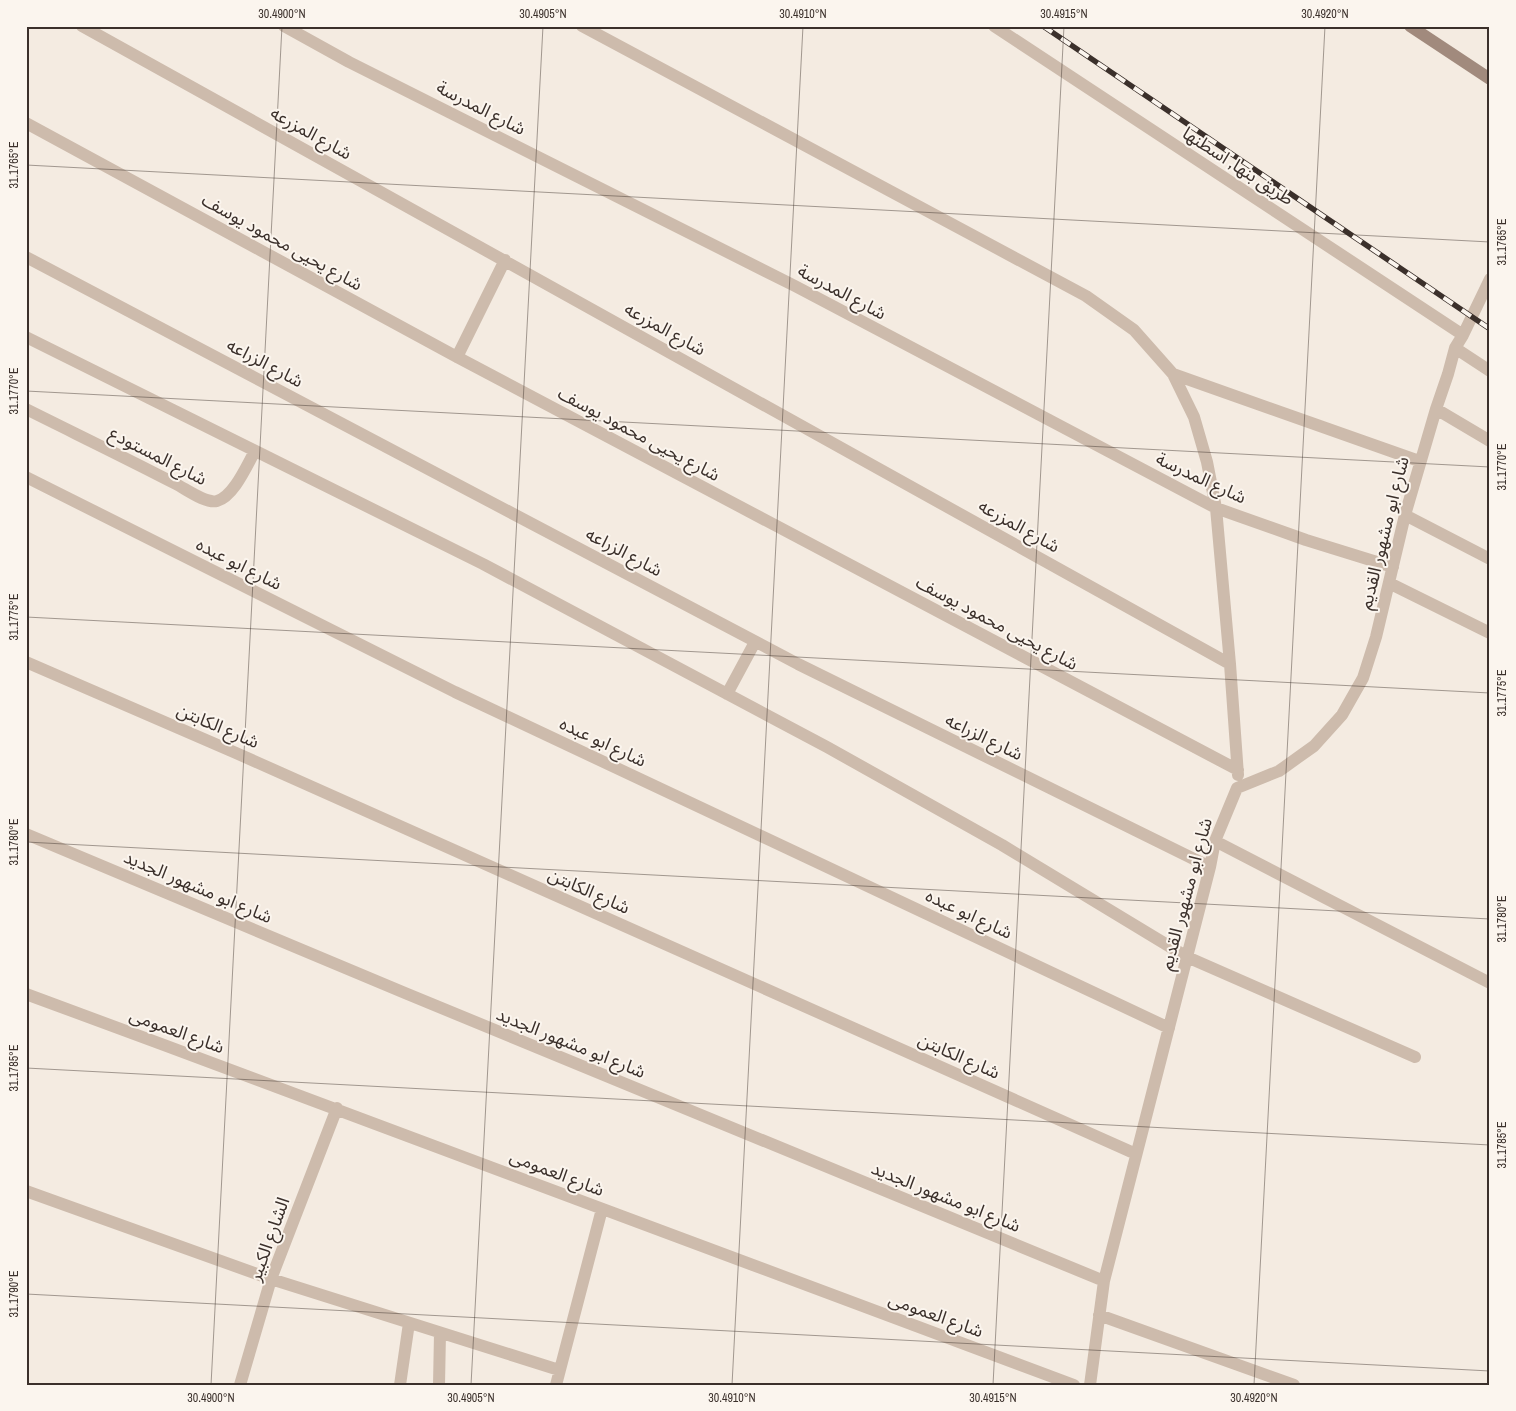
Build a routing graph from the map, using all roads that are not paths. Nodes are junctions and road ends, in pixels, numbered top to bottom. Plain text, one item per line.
1 (82, 26) edge
2 (284, 26) edge
3 (582, 26) edge
4 (994, 26) edge
5 (1410, 26) edge
6 (1490, 79) edge
7 (26, 123) edge
8 (26, 257) edge
9 (505, 260) junction
10 (1490, 279) edge
11 (1463, 335) junction
12 (26, 337) edge
13 (1455, 348) junction
14 (458, 357) junction
15 (1490, 371) edge
16 (1173, 374) junction
17 (26, 409) edge
18 (1436, 409) junction
19 (1490, 441) edge
20 (255, 451) junction
21 (1419, 462) junction
22 (26, 478) edge
23 (1216, 508) junction
24 (1405, 515) junction
25 (1490, 559) edge
26 (1392, 567) junction
27 (1389, 583) junction
28 (1490, 633) edge
29 (756, 642) junction
30 (26, 662) edge
31 (1230, 664) junction
32 (727, 694) junction
33 (1238, 770) junction
34 (1237, 788) junction
35 (26, 834) edge
36 (1216, 841) junction
37 (1210, 867) junction
38 (1187, 957) junction
39 (1490, 983) edge
40 (26, 994) edge
41 (1169, 1028) junction
42 (1415, 1057) dead end
43 (337, 1108) junction
44 (1136, 1154) junction
45 (26, 1191) edge
46 (602, 1209) junction
47 (272, 1279) junction
48 (1104, 1281) junction
49 (1099, 1316) junction
50 (410, 1323) junction
51 (440, 1333) junction
52 (559, 1370) junction
53 (240, 1385) edge
54 (400, 1385) edge
55 (439, 1385) edge
56 (556, 1385) edge
57 (1074, 1385) edge
58 (1090, 1385) edge
59 (1294, 1385) edge

1 - 9 street, شارع المزرعه
2 - 23 street, شارع المدرسة
3 - 16 street
4 - 11 street, طريق بنها, اسطنها
5 - 6 main road
7 - 14 street, شارع يحيى محمود يوسف
8 - 29 street, شارع الزراعه
9 - 14 street
9 - 31 street, شارع المزرعه
10 - 11 street, شارع ابو مشهور القديم
11 - 13 street, شارع ابو مشهور القديم
12 - 20 street
13 - 15 street
13 - 18 street, شارع ابو مشهور القديم
14 - 33 street, شارع يحيى محمود يوسف
16 - 21 street
16 - 23 street
17 - 20 street, شارع المستودع
18 - 19 street
18 - 21 street, شارع ابو مشهور القديم
20 - 32 street
21 - 24 street, شارع ابو مشهور القديم
22 - 41 street, شارع ابو عبده
23 - 26 street, شارع المدرسة
23 - 31 street
24 - 25 street
24 - 26 street, شارع ابو مشهور القديم
26 - 27 street, شارع ابو مشهور القديم
27 - 28 street
27 - 34 street, شارع ابو مشهور القديم
29 - 32 street
29 - 37 street, شارع الزراعه
30 - 44 street, شارع الكابتن
31 - 33 street
32 - 38 street
33 - 34 street
34 - 36 street, شارع ابو مشهور القديم
35 - 48 street, شارع ابو مشهور الجديد
36 - 37 street, شارع ابو مشهور القديم
36 - 39 street
37 - 38 street, شارع ابو مشهور القديم
38 - 41 street, شارع ابو مشهور القديم
38 - 42 street
40 - 43 street, شارع العمومى
41 - 44 street, شارع ابو مشهور القديم
43 - 46 street, شارع العمومى
43 - 47 street, الشارع الكبير
44 - 48 street, شارع ابو مشهور القديم
45 - 47 street
46 - 52 street
46 - 57 street, شارع العمومى
47 - 50 street
47 - 53 street, الشارع الكبير
48 - 49 street, شارع ابو مشهور القديم
49 - 58 street, شارع ابو مشهور القديم
49 - 59 street
50 - 51 street
50 - 54 street
51 - 52 street
51 - 55 street
52 - 56 street

